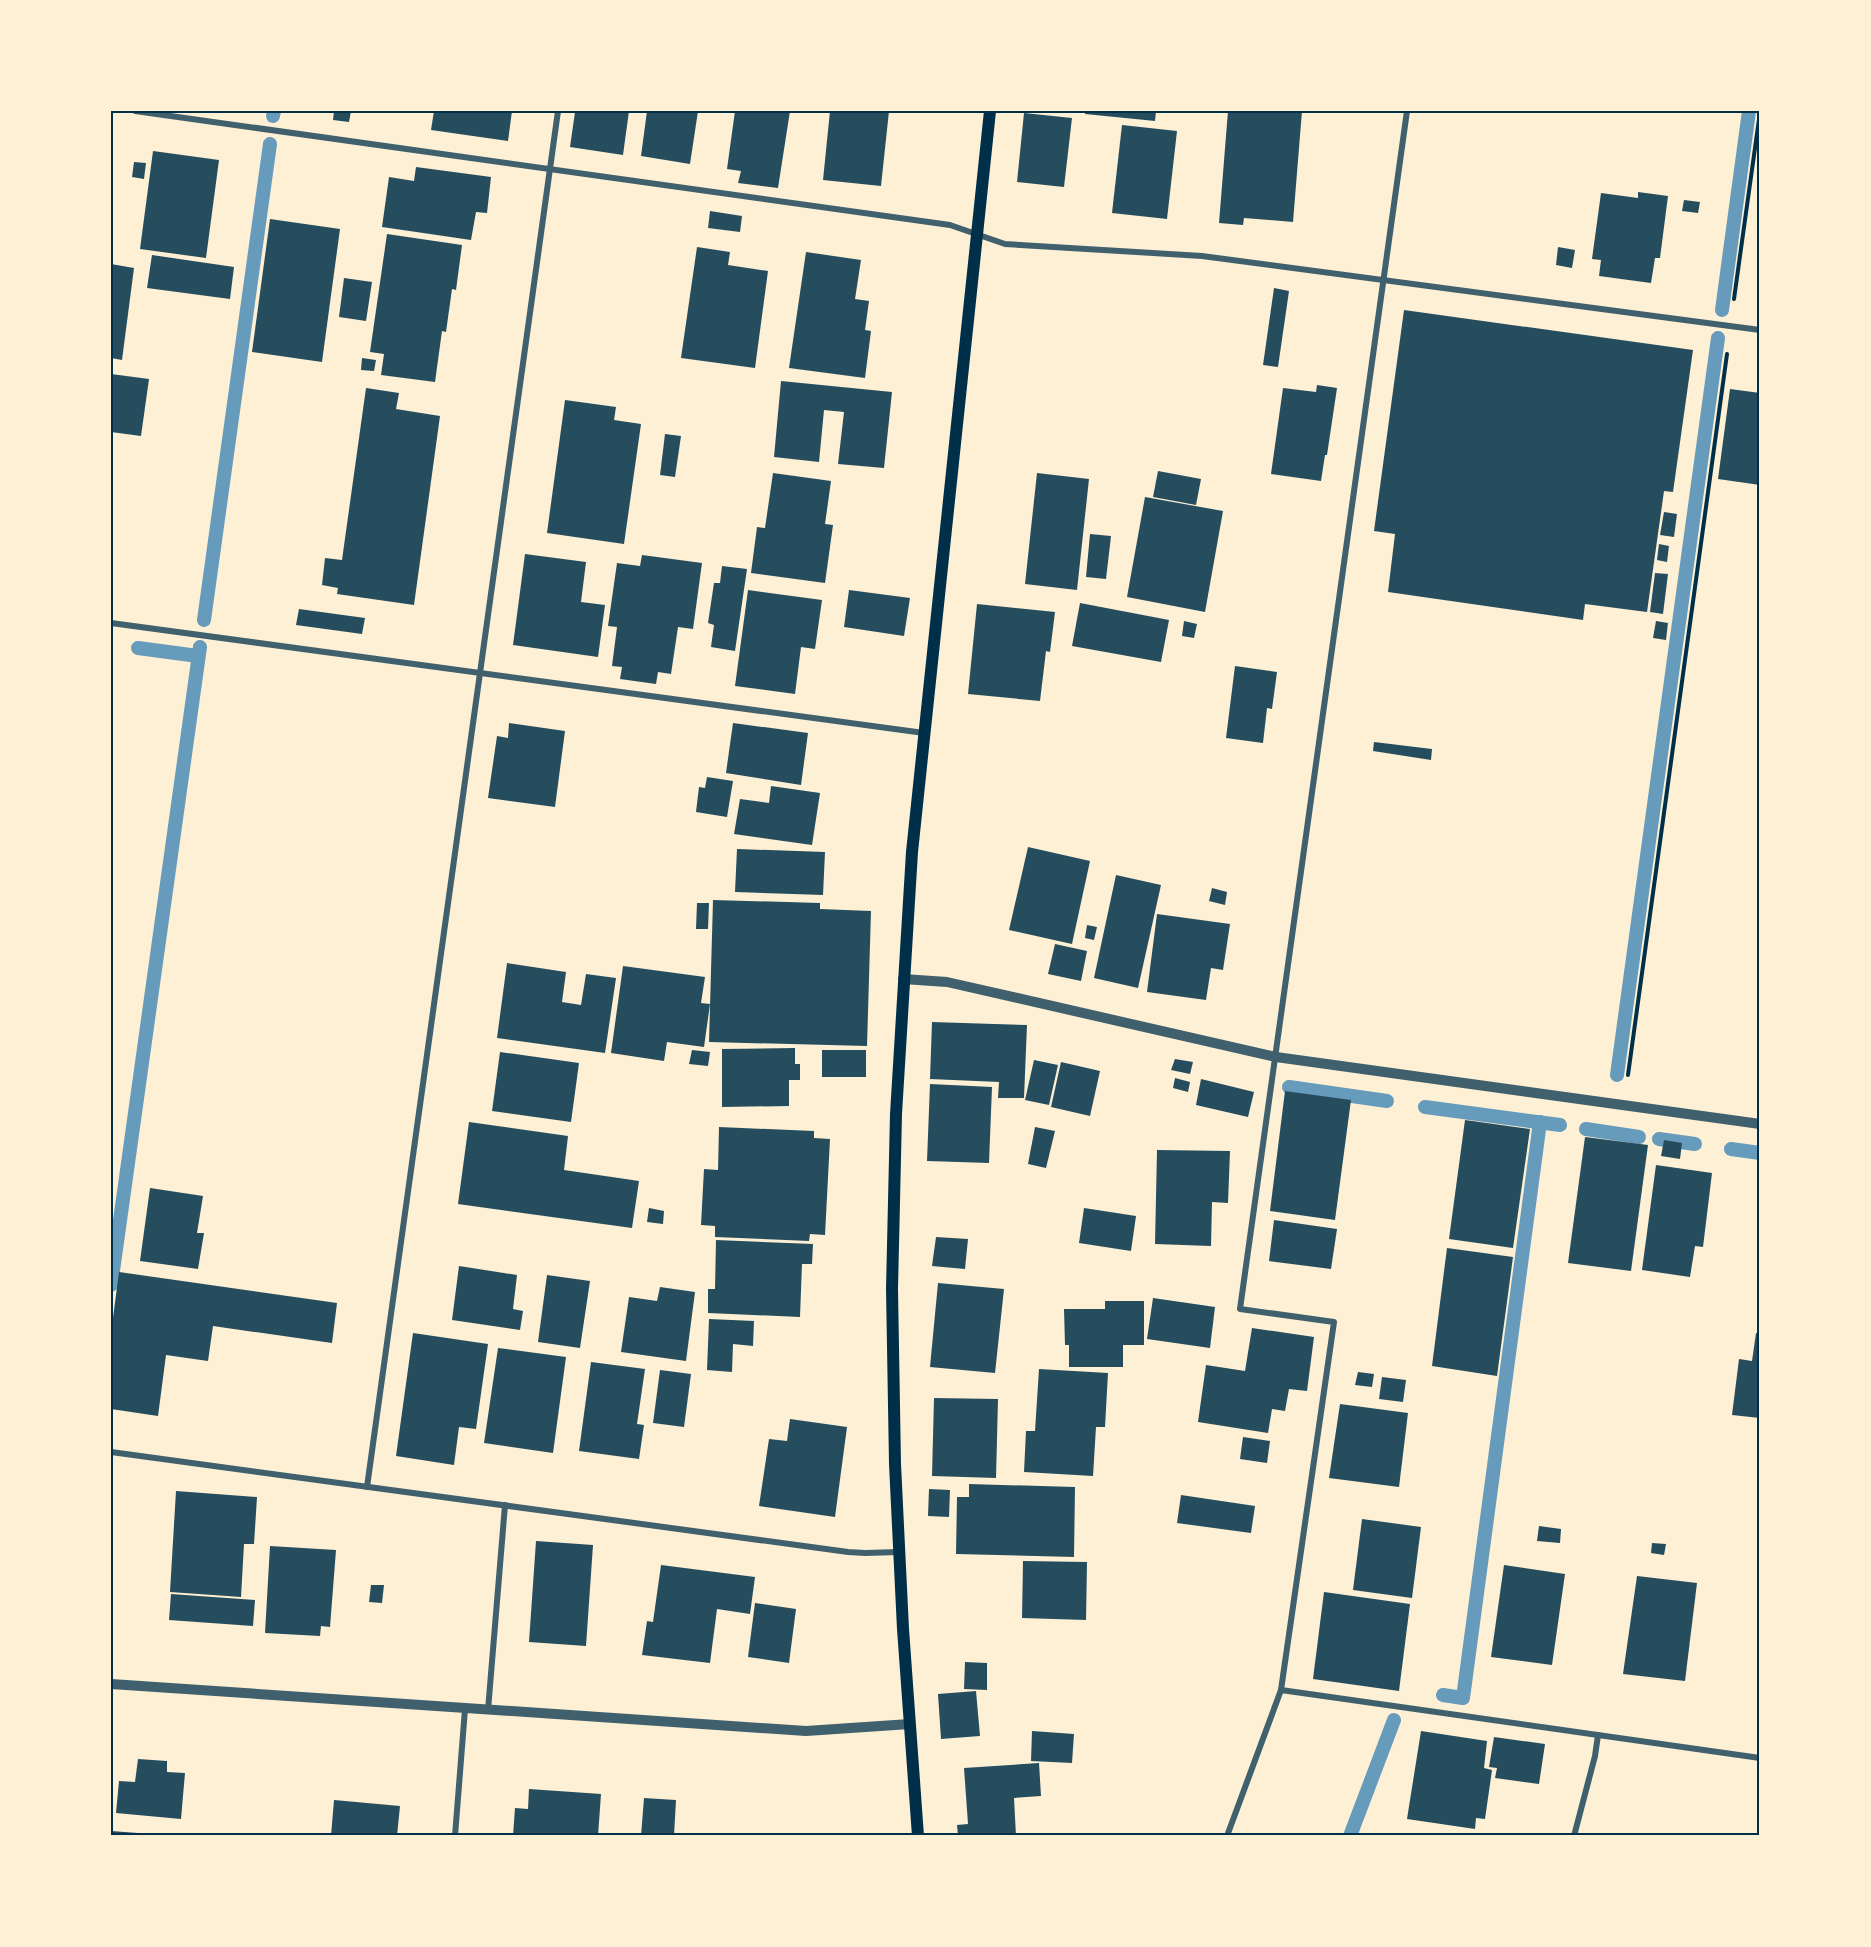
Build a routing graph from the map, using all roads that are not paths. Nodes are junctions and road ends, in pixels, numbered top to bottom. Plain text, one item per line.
1 (135, 111) edge
2 (558, 111) edge
3 (990, 111) edge
4 (1407, 111) edge
5 (549, 169) junction
6 (977, 235) junction
7 (1384, 280) junction
8 (1760, 330) edge
9 (111, 623) edge
10 (480, 672) junction
11 (924, 733) junction
12 (903, 979) junction
13 (1276, 1057) junction
14 (1760, 1124) edge
15 (111, 1452) edge
16 (367, 1487) junction
17 (506, 1505) junction
18 (899, 1552) junction
19 (111, 1684) edge
20 (1281, 1690) junction
21 (465, 1709) junction
22 (488, 1710) junction
23 (910, 1724) junction
24 (1598, 1735) junction
25 (1760, 1758) edge
26 (455, 1836) edge
27 (918, 1836) edge
28 (1227, 1836) edge
29 (1574, 1836) edge

1 - 5 street
2 - 5 street
3 - 6 main road
4 - 7 street
5 - 6 street
5 - 10 street
6 - 7 street
6 - 11 main road
7 - 8 street
7 - 13 street
9 - 10 street
10 - 11 street
10 - 16 street
11 - 12 main road
12 - 13 street
12 - 18 main road
13 - 14 street
13 - 20 street
15 - 16 street
16 - 17 street
17 - 18 street
17 - 22 street
18 - 23 main road
19 - 21 street
20 - 24 street
20 - 28 street
21 - 22 street
21 - 26 street
22 - 23 street
23 - 27 main road
24 - 25 street
24 - 29 street

